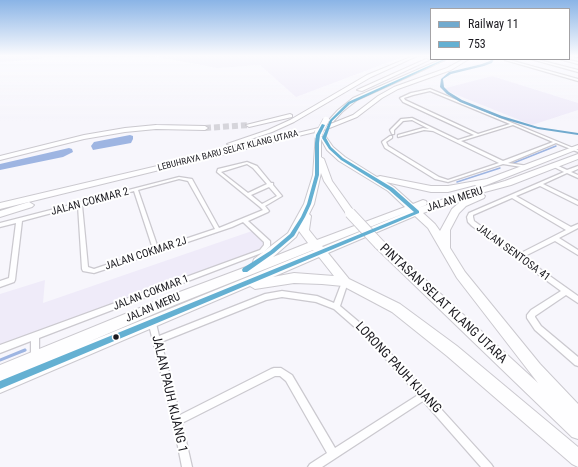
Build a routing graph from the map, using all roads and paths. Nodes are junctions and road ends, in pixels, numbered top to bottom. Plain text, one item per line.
1 (366, 78) edge
2 (386, 78) edge
3 (404, 78) edge
4 (424, 78) edge
5 (425, 91) junction
6 (439, 91) dead end
7 (339, 94) junction
8 (329, 120) junction
9 (516, 124) junction
10 (249, 125) tunnel mouth
11 (508, 126) junction
12 (425, 127) junction
13 (204, 128) tunnel mouth
14 (392, 135) junction
15 (478, 135) junction
16 (321, 138) junction
17 (457, 141) junction
18 (556, 142) junction
19 (577, 152) edge
20 (0, 158) edge
21 (503, 163) junction
22 (553, 165) junction
23 (526, 167) junction
24 (578, 167) edge
25 (152, 170) junction
26 (361, 171) junction
27 (568, 172) junction
28 (578, 177) edge
29 (506, 178) junction
30 (271, 184) junction
31 (540, 184) junction
32 (136, 190) junction
33 (248, 195) junction
34 (513, 196) junction
35 (0, 200) edge
36 (578, 203) edge
37 (309, 204) junction
38 (80, 205) junction
39 (0, 206) edge
40 (262, 206) junction
41 (414, 210) junction
42 (0, 214) edge
43 (19, 220) junction
44 (245, 221) junction
45 (0, 225) edge
46 (578, 226) edge
47 (218, 230) junction
48 (570, 230) junction
49 (555, 238) junction
50 (318, 248) junction
51 (156, 251) junction
52 (447, 251) junction
53 (578, 253) edge
54 (519, 257) junction
55 (235, 275) junction
56 (345, 282) junction
57 (0, 284) edge
58 (566, 291) junction
59 (213, 296) junction
60 (578, 300) edge
61 (336, 307) junction
62 (152, 321) junction
63 (35, 336) junction
64 (157, 340) junction
65 (0, 349) edge
66 (35, 358) junction
67 (578, 362) edge
68 (0, 372) edge
69 (0, 384) edge
70 (424, 396) junction
71 (578, 416) edge
72 (177, 421) junction
73 (578, 431) edge
74 (333, 454) junction
75 (578, 458) edge
76 (187, 467) edge
77 (313, 467) edge
78 (488, 467) edge

1 - 7 highway, LEBUHRAYA BARU SELAT KLANG UTARA
2 - 8 highway
3 - 8 highway
4 - 25 highway, LEBUHRAYA BARU SELAT KLANG UTARA
5 - 9 street
5 - 11 street
5 - 15 street
6 - 9 street
7 - 10 highway
7 - 35 highway, LEBUHRAYA BARU SELAT KLANG UTARA
8 - 16 highway
9 - 11 street
9 - 18 street
9 - 19 street
11 - 15 street
12 - 14 street
12 - 14 street
12 - 17 street
13 - 20 highway
14 - 21 street
15 - 17 street
16 - 26 highway
16 - 37 highway
16 - 73 highway, PINTASAN SELAT KLANG UTARA, bridge
17 - 21 street
18 - 19 street
18 - 21 street
19 - 22 highway, JALAN MERU
19 - 23 highway, JALAN MERU
21 - 23 street
21 - 29 street
22 - 27 street
22 - 29 highway, JALAN MERU
23 - 29 highway, JALAN MERU
24 - 27 street, JALAN SENTOSA 41
25 - 39 highway, LEBUHRAYA BARU SELAT KLANG UTARA
25 - 42 highway
26 - 29 highway
26 - 41 highway
27 - 28 street
27 - 31 street, JALAN SENTOSA 41
29 - 41 highway, JALAN MERU
29 - 52 highway
30 - 33 street
30 - 33 street
30 - 40 street
31 - 34 street, JALAN SENTOSA 41
31 - 36 street
32 - 38 street, JALAN COKMAR 2
32 - 47 street, JALAN COKMAR 2
32 - 51 street
33 - 40 street
34 - 48 street
34 - 54 street, JALAN SENTOSA 41
37 - 50 highway
37 - 55 highway
38 - 43 street, JALAN COKMAR 2
38 - 51 street, JALAN COKMAR 2J
40 - 44 street, JALAN COKMAR 2J
41 - 50 highway, JALAN MERU
41 - 52 highway
43 - 45 street, JALAN COKMAR 2
43 - 57 street
44 - 47 street, JALAN COKMAR 2J
44 - 63 street, JALAN COKMAR 1
46 - 48 street
47 - 51 street, JALAN COKMAR 2J
48 - 49 street
49 - 53 street
49 - 54 street
50 - 55 highway, JALAN MERU
50 - 56 highway
50 - 59 highway, JALAN MERU
52 - 71 highway
54 - 58 street, JALAN SENTOSA 41
55 - 66 highway, JALAN MERU
56 - 59 highway
56 - 61 street
56 - 75 highway
58 - 60 street, JALAN SENTOSA 41
58 - 67 street
59 - 62 highway, JALAN MERU
61 - 64 street, LORONG PAUH KIJANG
61 - 70 street, LORONG PAUH KIJANG
62 - 64 street, JALAN PAUH KIJANG 1
62 - 69 highway, JALAN MERU
63 - 65 street, JALAN COKMAR 1
63 - 66 street
64 - 72 street, JALAN PAUH KIJANG 1
66 - 68 highway, JALAN MERU
70 - 74 street
70 - 78 street, LORONG PAUH KIJANG
72 - 74 street
72 - 76 street, JALAN PAUH KIJANG 1
74 - 77 street

